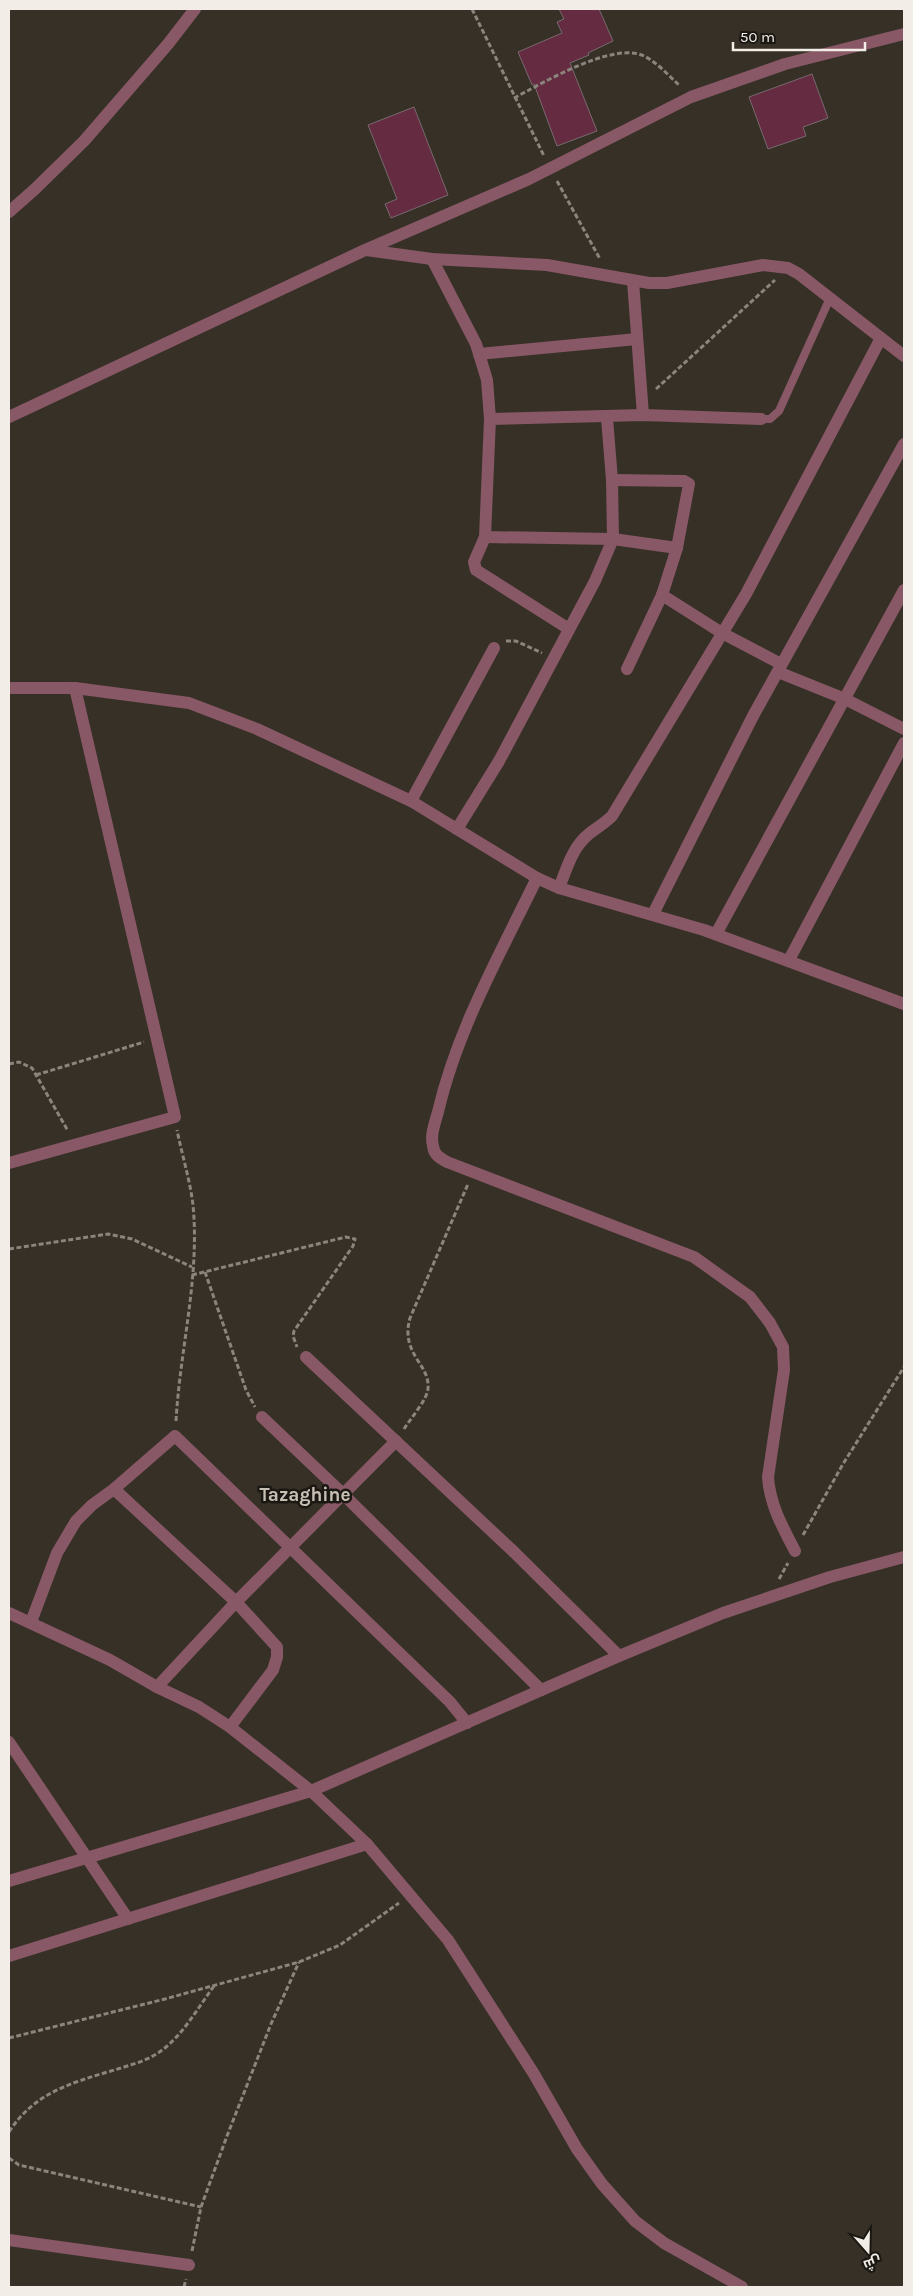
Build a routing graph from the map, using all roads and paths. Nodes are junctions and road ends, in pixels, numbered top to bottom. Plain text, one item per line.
1 (195, 9) edge
2 (472, 9) edge
3 (904, 34) edge
4 (691, 97) junction
5 (514, 98) junction
6 (550, 168) junction
7 (9, 212) edge
8 (365, 250) junction
9 (432, 259) junction
10 (788, 268) junction
11 (610, 277) junction
12 (633, 281) junction
13 (830, 298) junction
14 (880, 338) junction
15 (637, 340) junction
16 (480, 354) junction
17 (904, 356) edge
18 (642, 402) junction
19 (643, 415) junction
20 (9, 417) edge
21 (607, 418) junction
22 (490, 419) junction
23 (761, 419) joint
24 (904, 444) edge
25 (612, 480) junction
26 (485, 537) junction
27 (613, 539) junction
28 (677, 548) junction
29 (904, 590) edge
30 (662, 595) junction
31 (570, 629) junction
32 (722, 634) junction
33 (494, 648) joint
34 (554, 659) junction
35 (780, 668) junction
36 (627, 669) dead end
37 (9, 688) edge
38 (75, 688) junction
39 (845, 698) junction
40 (904, 729) edge
41 (904, 743) edge
42 (411, 801) junction
43 (457, 829) junction
44 (537, 878) junction
45 (559, 888) junction
46 (652, 914) junction
47 (716, 934) junction
48 (789, 960) junction
49 (904, 1004) edge
50 (157, 1038) junction
51 (9, 1064) edge
52 (36, 1075) junction
53 (175, 1118) junction
54 (76, 1144) junction
55 (9, 1164) edge
56 (473, 1172) junction
57 (9, 1249) edge
58 (192, 1267) junction
59 (205, 1272) junction
60 (192, 1276) junction
61 (306, 1357) joint
62 (904, 1367) edge
63 (262, 1418) joint
64 (175, 1436) junction
65 (396, 1441) junction
66 (114, 1489) junction
67 (342, 1493) junction
68 (289, 1546) junction
69 (795, 1551) junction
70 (904, 1557) edge
71 (766, 1600) junction
72 (236, 1602) junction
73 (9, 1613) edge
74 (31, 1622) junction
75 (619, 1656) junction
76 (158, 1687) junction
77 (541, 1690) junction
78 (467, 1723) junction
79 (230, 1727) junction
80 (9, 1742) edge
81 (312, 1792) junction
82 (367, 1844) junction
83 (86, 1858) junction
84 (9, 1881) edge
85 (410, 1895) junction
86 (128, 1919) junction
87 (9, 1956) edge
88 (299, 1962) junction
89 (214, 1985) junction
90 (9, 2038) edge
91 (9, 2132) edge
92 (9, 2158) edge
93 (201, 2206) junction
94 (9, 2240) edge
95 (189, 2265) junction
96 (184, 2287) edge
97 (742, 2287) edge

1 - 7 street
2 - 5 path
3 - 4 street
4 - 5 path
4 - 6 street
5 - 6 path
6 - 8 street
6 - 11 path
8 - 9 street
8 - 20 street
9 - 11 street
9 - 16 street
10 - 12 street
10 - 13 street
10 - 18 path
11 - 12 street
12 - 15 street
13 - 14 street
13 - 23 lane
14 - 17 street
14 - 32 street
15 - 16 street
15 - 18 street
16 - 22 street
18 - 19 street
19 - 21 street
19 - 23 street
21 - 22 street
21 - 25 street
22 - 26 street
24 - 35 street
25 - 27 street
25 - 28 street
26 - 27 street
26 - 31 street
27 - 28 street
27 - 31 street
28 - 30 street
29 - 39 street
30 - 32 street
30 - 36 street
31 - 34 street
32 - 35 street
32 - 45 street
33 - 34 path
33 - 42 street
34 - 43 street
35 - 39 street
35 - 46 street
37 - 38 street
38 - 42 street
38 - 50 street
39 - 40 street
39 - 47 street
41 - 48 street
42 - 43 street
43 - 44 street
44 - 45 street
44 - 56 street
45 - 46 street
46 - 47 street
47 - 48 street
48 - 49 street
50 - 52 path
50 - 53 street
51 - 52 path
52 - 54 path
53 - 54 street
53 - 58 path
54 - 55 street
56 - 65 path
56 - 69 street
57 - 58 path
58 - 60 path
59 - 60 path
59 - 61 path
59 - 63 path
60 - 64 path
61 - 65 street
62 - 69 path
63 - 67 street
64 - 66 street
64 - 68 street
65 - 67 street
65 - 75 street
66 - 72 street
66 - 74 street
67 - 68 street
67 - 77 street
68 - 72 street
68 - 78 street
69 - 71 path
70 - 71 street
71 - 75 street
72 - 76 street
72 - 79 street
73 - 74 street
74 - 76 street
75 - 77 street
76 - 79 street
77 - 78 street
78 - 81 street
79 - 81 street
80 - 83 street
81 - 82 street
81 - 83 street
82 - 85 street
82 - 86 street
83 - 84 street
83 - 86 street
85 - 88 path
85 - 97 street
86 - 87 street
88 - 89 path
88 - 93 path
89 - 90 path
89 - 91 path
92 - 93 path
93 - 95 path
94 - 95 street
95 - 96 path

